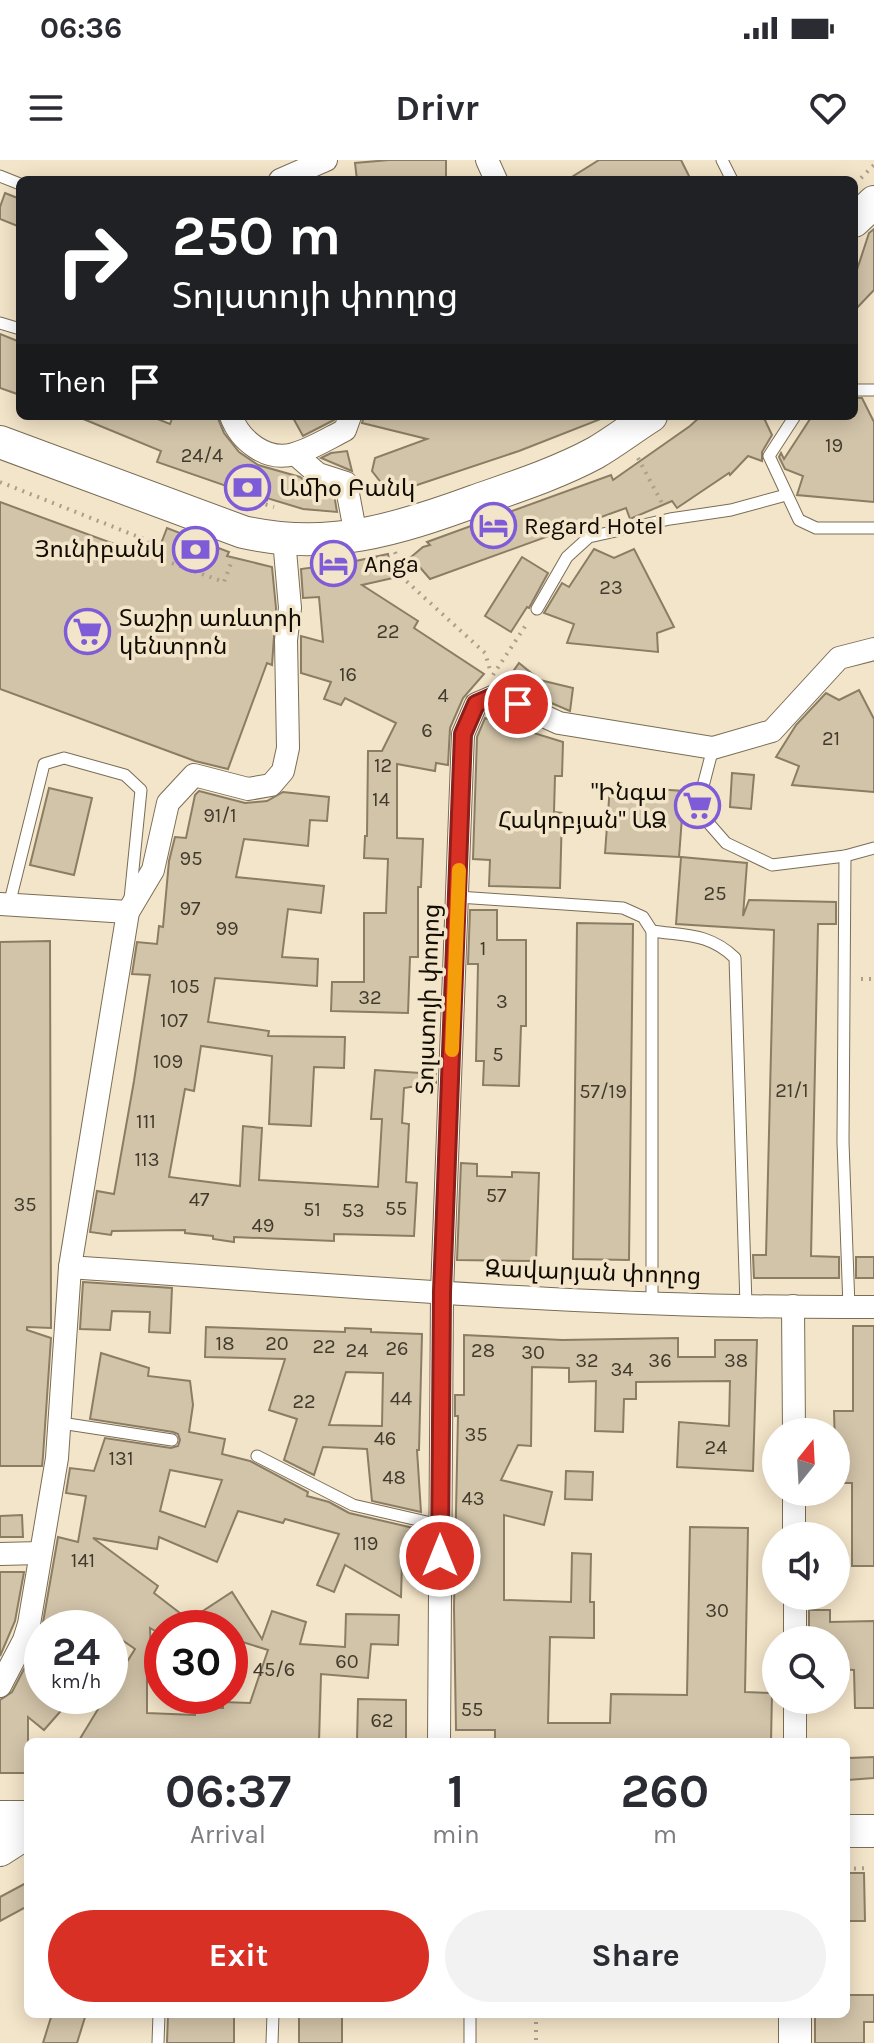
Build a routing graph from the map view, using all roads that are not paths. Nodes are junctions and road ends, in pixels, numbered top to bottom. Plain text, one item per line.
1 (326, 160) edge
2 (289, 176) edge
3 (233, 420) edge
4 (349, 420) edge
5 (629, 420) edge
6 (645, 420) edge
7 (792, 420) edge
8 (0, 428) edge
9 (0, 442) edge
10 (295, 454) junction
11 (786, 495) junction
12 (284, 525) junction
13 (874, 528) edge
14 (366, 531) junction
15 (537, 609) road end
16 (874, 649) edge
17 (713, 748) junction
18 (874, 848) edge
19 (845, 856) junction
20 (458, 897) junction
21 (5, 905) edge
22 (128, 912) junction
23 (652, 931) junction
24 (70, 1267) junction
25 (442, 1292) junction
26 (652, 1302) junction
27 (746, 1305) junction
28 (793, 1306) junction
29 (849, 1307) junction
30 (874, 1307) edge
31 (794, 1418) edge
32 (61, 1423) junction
33 (172, 1440) dead end
34 (257, 1456) dead end
35 (440, 1525) junction
36 (40, 1553) junction
37 (0, 1554) edge
38 (0, 1686) edge
39 (795, 1714) edge
40 (439, 1738) edge
41 (795, 1738) edge
42 (0, 1817) edge
43 (24, 1817) edge
44 (850, 1831) edge
45 (874, 1831) edge
46 (24, 1835) edge
47 (0, 1850) edge
48 (159, 2018) edge
49 (273, 2018) edge
50 (470, 2018) edge
51 (795, 2018) edge
52 (158, 2043) edge
53 (272, 2043) edge
54 (470, 2043) edge
55 (795, 2043) edge

1 - 2 street
3 - 10 street
4 - 10 street
5 - 14 street
6 - 14 street
7 - 11 lane
8 - 14 street
9 - 12 street
10 - 14 street
11 - 13 lane
11 - 15 lane
12 - 14 street
12 - 22 street
16 - 17 street
17 - 19 lane
17 - 20 street, Տոլստոյի փողոց
18 - 19 lane
19 - 29 lane
20 - 23 lane
20 - 25 street, Տոլստոյի փողոց
21 - 22 street
21 - 22 lane
22 - 24 street
23 - 26 lane
23 - 27 lane
24 - 25 street, Զավարյան փողոց
24 - 32 street
25 - 26 street, Զավարյան փողոց
25 - 35 street, Տոլստոյի փողոց
26 - 27 street, Զավարյան փողոց
27 - 28 street, Զավարյան փողոց
28 - 29 street, Զավարյան փողոց
28 - 31 street
29 - 30 street, Զավարյան փողոց
32 - 33 lane
32 - 36 street
34 - 35 lane
35 - 40 street, Տոլստոյի փողոց
36 - 37 street
36 - 38 street
39 - 41 street
42 - 43 street
44 - 45 street
46 - 47 street
48 - 52 lane
49 - 53 lane
50 - 54 lane
51 - 55 street

